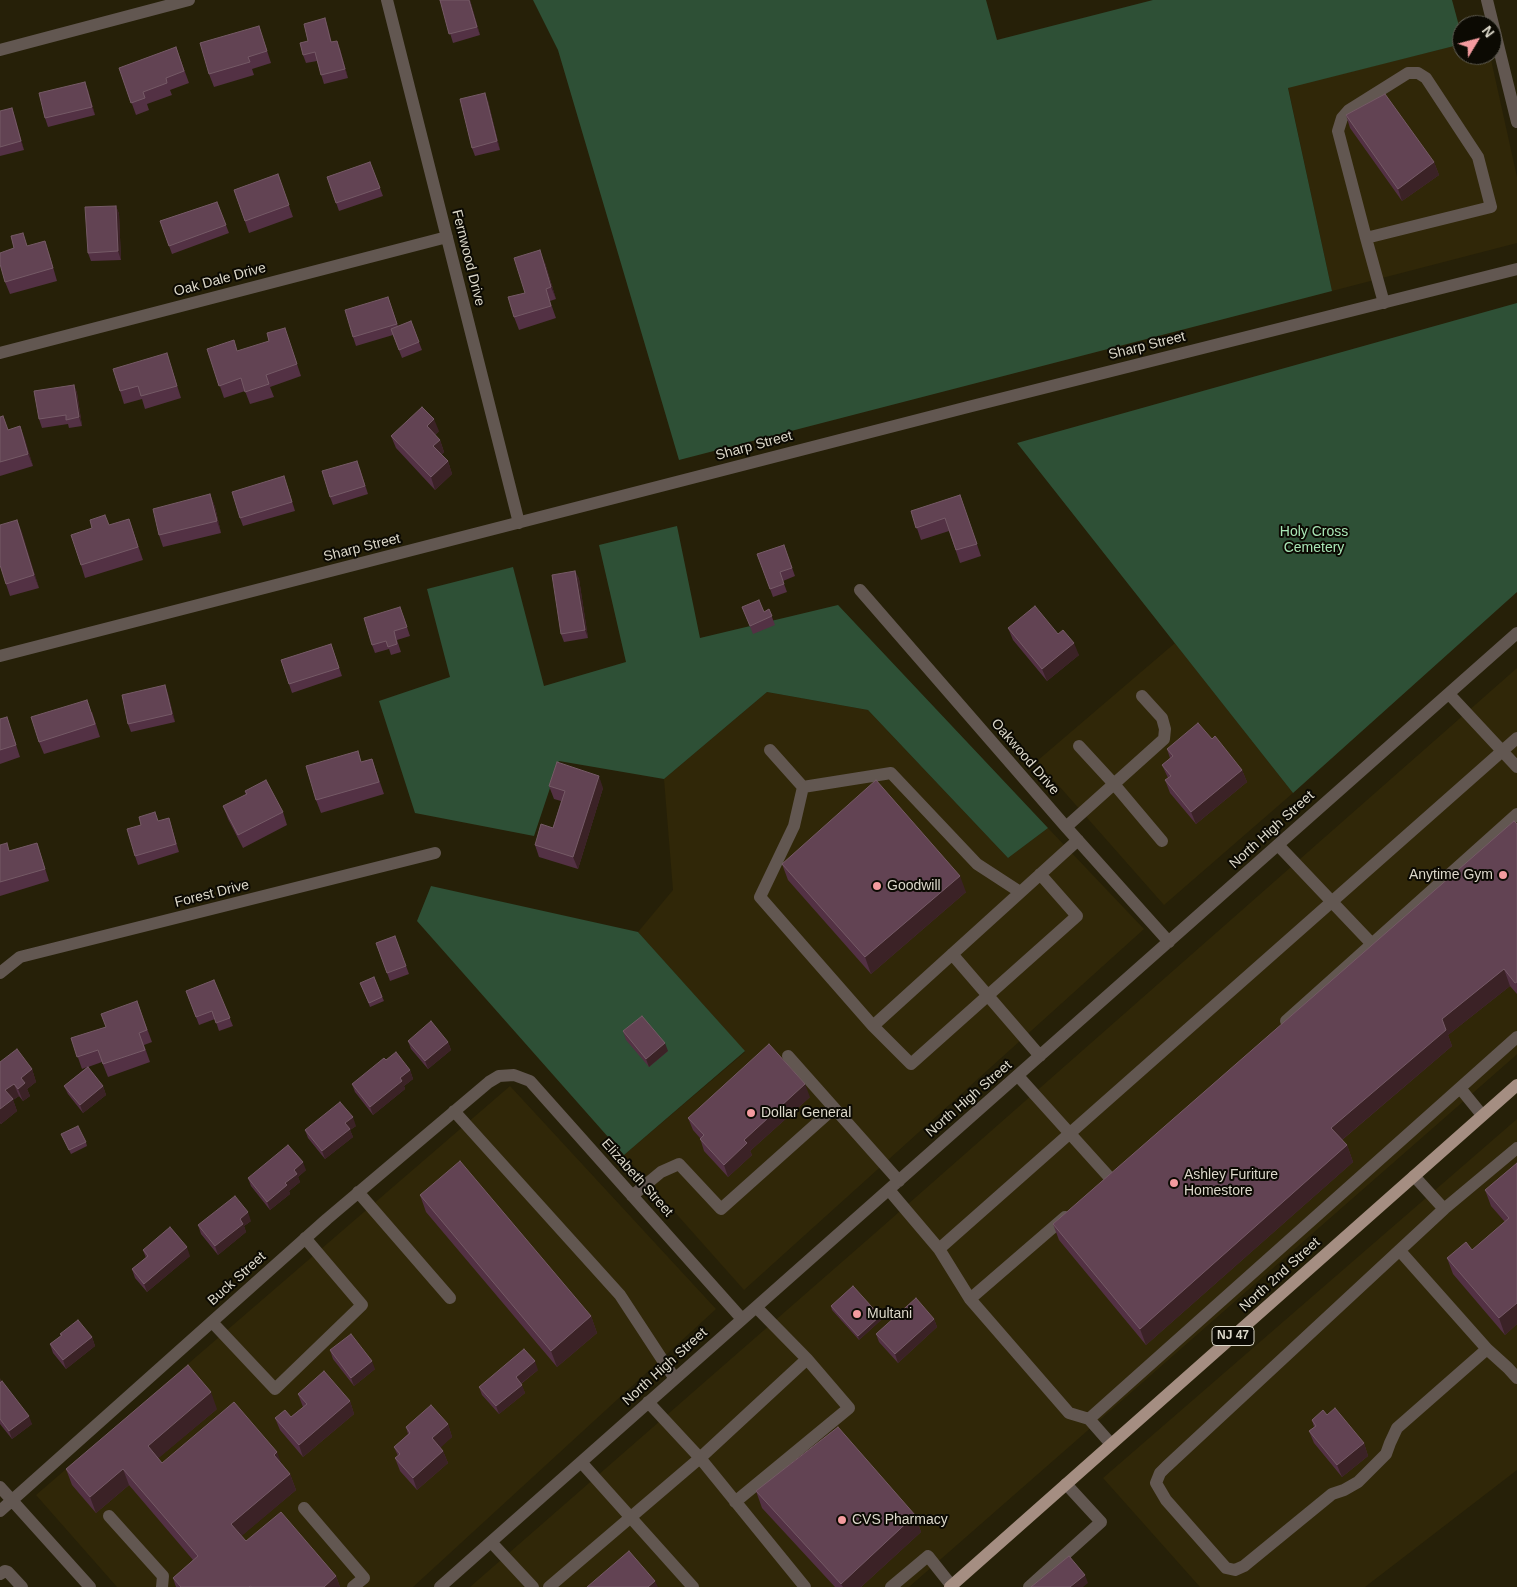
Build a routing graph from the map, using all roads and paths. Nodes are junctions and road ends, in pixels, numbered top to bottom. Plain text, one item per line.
1 (189, 0) edge
2 (387, 0) edge
3 (1487, 0) edge
4 (0, 50) edge
5 (1517, 122) edge
6 (447, 237) junction
7 (1366, 238) junction
8 (1517, 269) edge
9 (1384, 303) junction
10 (0, 353) edge
11 (520, 523) junction
12 (860, 590) dead end
13 (1517, 633) edge
14 (0, 656) edge
15 (1449, 694) junction
16 (1142, 696) dead end
17 (1517, 738) edge
18 (1079, 746) dead end
19 (770, 750) dead end
20 (1502, 751) junction
21 (1517, 768) edge
22 (1114, 784) junction
23 (802, 787) junction
24 (1517, 814) edge
25 (1066, 827) junction
26 (1078, 840) junction
27 (1162, 841) dead end
28 (1278, 845) junction
29 (435, 853) dead end
30 (1040, 874) junction
31 (1020, 892) junction
32 (1332, 901) junction
33 (1169, 942) junction
34 (1372, 944) junction
35 (952, 954) junction
36 (0, 973) edge
37 (988, 996) junction
38 (873, 1026) junction
39 (1277, 1028) edge
40 (1517, 1037) edge
41 (788, 1056) dead end
42 (1040, 1056) junction
43 (499, 1076) joint
44 (1018, 1076) junction
45 (1517, 1086) edge
46 (1460, 1088) junction
47 (834, 1108) junction
48 (454, 1111) junction
49 (1482, 1115) junction
50 (1070, 1134) junction
51 (1517, 1148) edge
52 (1414, 1176) junction
53 (1110, 1178) edge
54 (899, 1181) junction
55 (888, 1190) junction
56 (358, 1192) junction
57 (632, 1196) junction
58 (1073, 1210) edge
59 (1444, 1210) junction
60 (305, 1238) junction
61 (939, 1249) junction
62 (1400, 1251) junction
63 (450, 1298) dead end
64 (970, 1298) junction
65 (756, 1307) junction
66 (742, 1319) junction
67 (212, 1322) junction
68 (1487, 1349) junction
69 (807, 1359) junction
70 (1517, 1378) edge
71 (675, 1379) junction
72 (648, 1402) junction
73 (1089, 1419) junction
74 (1111, 1444) junction
75 (700, 1458) junction
76 (581, 1462) junction
77 (1066, 1484) junction
78 (0, 1487) edge
79 (12, 1500) junction
80 (736, 1502) junction
81 (304, 1508) dead end
82 (0, 1510) edge
83 (109, 1516) dead end
84 (630, 1517) junction
85 (491, 1542) junction
86 (0, 1574) edge
87 (368, 1582) edge
88 (953, 1586) edge
89 (22, 1587) edge
90 (90, 1587) edge
91 (162, 1587) edge
92 (353, 1587) edge
93 (440, 1587) edge
94 (532, 1587) edge
95 (549, 1587) edge
96 (693, 1587) edge
97 (804, 1587) edge
98 (891, 1587) edge
99 (1029, 1587) edge

1 - 4 street
2 - 6 street, Fernwood Drive
3 - 5 street
6 - 10 street, Oak Dale Drive
6 - 11 street, Fernwood Drive
7 - 7 street
7 - 9 street
8 - 9 street, Sharp Street
9 - 11 street, Sharp Street
11 - 14 street, Sharp Street
12 - 25 street, Oakwood Drive
13 - 15 street, North High Street
15 - 20 street
15 - 28 street, North High Street
16 - 22 street
17 - 20 street
18 - 22 street
19 - 23 street
20 - 21 street
20 - 32 street
22 - 25 street
22 - 27 street
23 - 31 street
23 - 38 street
24 - 34 street
25 - 26 street, Oakwood Drive
26 - 30 street
26 - 33 street, Oakwood Drive
28 - 32 street
28 - 33 street, North High Street
29 - 36 street, Forest Drive
30 - 31 street
30 - 37 street
31 - 35 street
32 - 34 street
32 - 50 street
33 - 42 street, North High Street
34 - 39 street
35 - 37 street
35 - 38 street
37 - 38 street
37 - 42 street
40 - 46 street
41 - 47 street
42 - 44 street, North High Street
43 - 48 street, Buck Street
43 - 57 street, Elizabeth Street
44 - 50 street
44 - 54 street, North High Street
45 - 49 main road, North 2nd Street / NJ 47
46 - 49 street
46 - 73 street
47 - 54 street
47 - 57 street
48 - 56 street, Buck Street
48 - 71 street
49 - 52 main road, North 2nd Street / NJ 47
50 - 53 street
50 - 61 street
51 - 59 street
52 - 59 street
52 - 74 main road, North 2nd Street / NJ 47
54 - 55 street, North High Street
55 - 61 street
55 - 65 street, North High Street
56 - 60 street, Buck Street
56 - 63 street
57 - 66 street, Elizabeth Street
58 - 64 street
59 - 62 street
60 - 67 street, Buck Street
60 - 67 street
61 - 64 street
62 - 68 street
62 - 68 street
64 - 73 street
65 - 66 street, North High Street
65 - 69 street
66 - 71 street, North High Street
67 - 79 street, Buck Street
68 - 70 street
69 - 75 street
69 - 80 street
71 - 72 street, North High Street
72 - 75 street
72 - 76 street, North High Street
73 - 74 street
74 - 77 main road, North 2nd Street / NJ 47
75 - 80 street
75 - 84 street
76 - 84 street
76 - 85 street, North High Street
77 - 88 main road, North 2nd Street / NJ 47
77 - 99 street
78 - 79 street
79 - 82 street, Buck Street
79 - 90 street
80 - 97 street
81 - 87 street
83 - 91 street
84 - 95 street
84 - 96 street
85 - 93 street, North High Street
85 - 94 street
86 - 89 street
87 - 92 street
88 - 98 street

